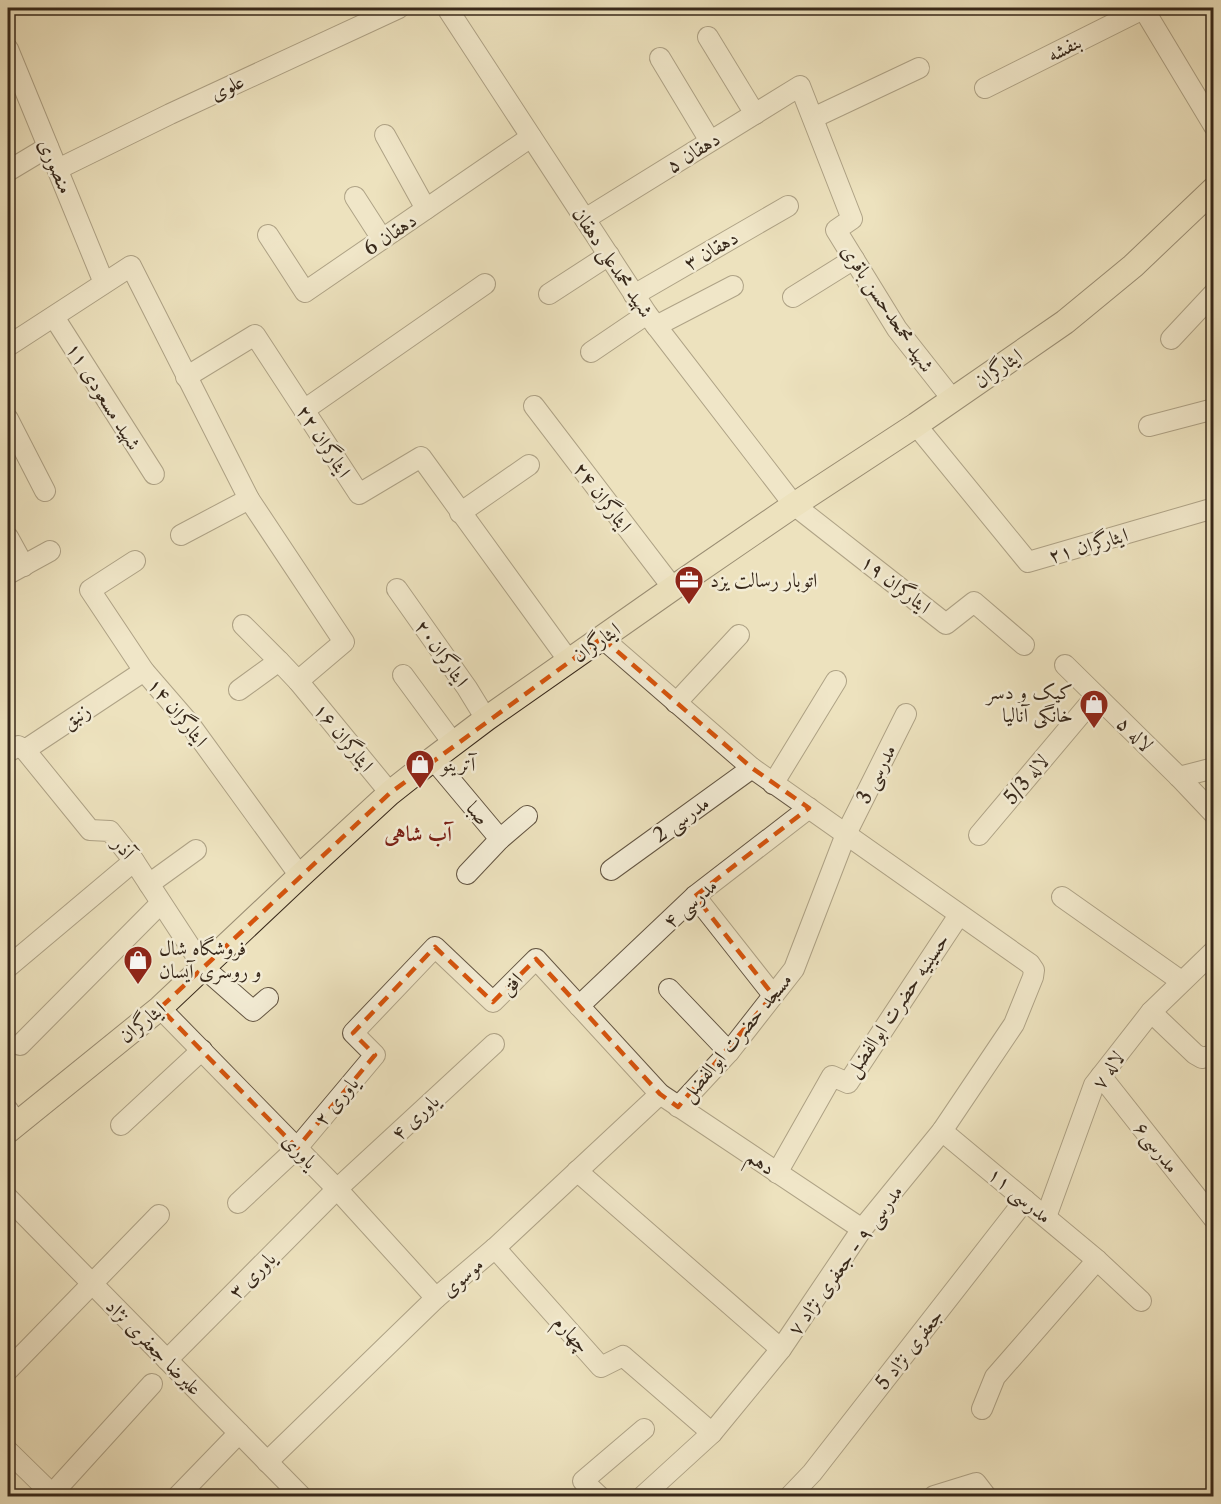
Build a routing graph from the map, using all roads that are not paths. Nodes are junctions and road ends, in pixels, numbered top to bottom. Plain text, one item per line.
1 (399, 8) edge
2 (447, 8) edge
3 (1144, 8) edge
4 (708, 37) dead end
5 (8, 49) edge
6 (660, 58) dead end
7 (919, 68) dead end
8 (12, 75) edge
9 (800, 86) joint
10 (985, 88) dead end
11 (755, 114) junction
12 (813, 118) junction
13 (1214, 126) edge
14 (385, 135) dead end
15 (531, 137) junction
16 (710, 141) junction
17 (48, 147) junction
18 (57, 169) junction
19 (8, 171) edge
20 (1214, 189) edge
21 (355, 197) dead end
22 (788, 206) dead end
23 (426, 209) junction
24 (585, 219) junction
25 (268, 235) dead end
26 (382, 239) junction
27 (609, 255) junction
28 (854, 260) junction
29 (105, 282) junction
30 (484, 284) dead end
31 (733, 286) dead end
32 (1214, 293) edge
33 (549, 294) dead end
34 (634, 295) junction
35 (793, 297) dead end
36 (54, 318) junction
37 (652, 320) junction
38 (1171, 339) dead end
39 (8, 346) edge
40 (591, 352) dead end
41 (186, 377) junction
42 (953, 400) junction
43 (534, 406) dead end
44 (1214, 408) edge
45 (304, 410) junction
46 (8, 419) edge
47 (916, 425) junction
48 (1149, 426) dead end
49 (529, 465) dead end
50 (154, 474) dead end
51 (45, 491) dead end
52 (249, 499) junction
53 (794, 505) junction
54 (1214, 508) edge
55 (460, 513) junction
56 (181, 535) dead end
57 (8, 537) edge
58 (50, 551) dead end
59 (135, 561) dead end
60 (16, 570) edge
61 (673, 588) junction
62 (397, 589) dead end
63 (243, 625) dead end
64 (739, 635) dead end
65 (602, 638) junction
66 (1024, 645) dead end
67 (279, 661) junction
68 (569, 661) junction
69 (1065, 665) dead end
70 (144, 671) junction
71 (403, 675) dead end
72 (298, 681) junction
73 (836, 681) dead end
74 (238, 690) dead end
75 (1096, 696) junction
76 (676, 703) junction
77 (906, 714) dead end
78 (486, 719) junction
79 (453, 743) junction
80 (16, 751) edge
81 (433, 759) junction
82 (752, 768) junction
83 (1214, 768) edge
84 (1179, 777) junction
85 (773, 784) junction
86 (390, 794) junction
87 (809, 808) junction
88 (1214, 814) edge
89 (527, 816) dead end
90 (846, 834) junction
91 (980, 835) dead end
92 (500, 839) junction
93 (196, 850) dead end
94 (134, 861) junction
95 (611, 870) dead end
96 (467, 874) dead end
97 (300, 876) junction
98 (149, 884) junction
99 (695, 896) junction
100 (1062, 897) dead end
101 (161, 903) junction
102 (959, 915) junction
103 (1214, 951) edge
104 (8, 968) edge
105 (204, 968) junction
106 (1181, 981) junction
107 (669, 989) dead end
108 (773, 995) junction
109 (268, 998) dead end
110 (579, 1006) junction
111 (160, 1008) junction
112 (1151, 1012) junction
113 (494, 1044) dead end
114 (20, 1045) dead end
115 (202, 1050) junction
116 (729, 1052) junction
117 (375, 1055) joint
118 (1214, 1055) edge
119 (1101, 1076) junction
120 (660, 1094) junction
121 (678, 1107) junction
122 (10, 1122) edge
123 (122, 1125) dead end
124 (942, 1131) junction
125 (297, 1148) junction
126 (578, 1171) junction
127 (777, 1173) junction
128 (337, 1189) junction
129 (1024, 1200) junction
130 (238, 1203) dead end
131 (11, 1209) edge
132 (159, 1215) dead end
133 (1046, 1217) junction
134 (1214, 1219) edge
135 (862, 1229) junction
136 (495, 1248) junction
137 (1097, 1260) junction
138 (93, 1285) junction
139 (436, 1299) junction
140 (1141, 1301) dead end
141 (781, 1349) junction
142 (167, 1360) junction
143 (8, 1370) edge
144 (152, 1384) dead end
145 (982, 1409) dead end
146 (644, 1430) dead end
147 (238, 1433) junction
148 (712, 1433) junction
149 (267, 1462) junction
150 (12, 1463) edge
151 (981, 1490) edge
152 (53, 1496) edge
153 (178, 1497) edge
154 (301, 1497) edge
155 (599, 1497) edge
156 (643, 1497) edge
157 (790, 1497) edge
158 (934, 1497) edge

1 - 18 street, علوی
2 - 15 street, شهید محمدعلی دهقان
3 - 10 street, بنفشه
3 - 13 street
4 - 11 street
5 - 8 street, منصوری
6 - 16 street
7 - 12 street
8 - 17 street, منصوری
9 - 11 street, دهقان ۵
9 - 12 street, شهید محمحدحسن باقری
11 - 16 street, دهقان ۵
12 - 28 street, شهید محمحدحسن باقری
14 - 23 street
15 - 23 street, دهقان 6
15 - 24 street, شهید محمدعلی دهقان
16 - 24 street, دهقان ۵
17 - 18 street, منصوری
17 - 19 street
18 - 29 street, منصوری
20 - 42 main road, ایثارگران
21 - 26 street
22 - 34 street, دهقان ۳
23 - 26 street, دهقان 6
24 - 27 street, شهید محمدعلی دهقان
25 - 26 street, دهقان 6
27 - 33 street
27 - 34 street, شهید محمدعلی دهقان
28 - 35 street
28 - 42 street, شهید محمحدحسن باقری
29 - 36 street
29 - 41 street
30 - 45 street
31 - 37 street
32 - 38 street
34 - 37 street, شهید محمدعلی دهقان
36 - 39 street
36 - 50 street, شهید مسعودی ۱۱
37 - 40 street
37 - 53 street, شهید محمدعلی دهقان
41 - 45 street, ایثارگران ۲۲
41 - 52 street
42 - 47 main road, ایثارگران
43 - 61 street, ایثارگران ۲۴
44 - 48 street
45 - 55 street, ایثارگران ۲۲
46 - 51 street
47 - 53 main road, ایثارگران
47 - 54 street, ایثارگران ۲۱
49 - 55 street
52 - 56 street
52 - 72 street
53 - 61 main road, ایثارگران
53 - 66 street, ایثارگران ۱‍۹
55 - 68 street, ایثارگران ۲۲
57 - 60 street
58 - 60 street
59 - 70 street, ایثارگران ۱۴
61 - 65 main road, ایثارگران
62 - 78 street, ۲۰ایثارگران
63 - 67 street, ایثارگران ۱۶
64 - 76 street
65 - 68 main road, ایثارگران
65 - 76 street
67 - 72 street, ایثارگران ۱۶
67 - 74 street
68 - 78 main road, ایثارگران
69 - 75 street, لاله ۵
70 - 80 street, زنبق
70 - 97 street, ایثارگران ۱۴
71 - 79 street
72 - 86 street, ایثارگران ۱۶
73 - 85 street
75 - 84 street, لاله ۵
75 - 91 street, لاله 5/3
76 - 82 street
77 - 90 street, مدرسی 3
78 - 79 main road, ایثارگران
79 - 81 main road, ایثارگران
80 - 94 street, آذر
81 - 86 main road, ایثارگران
81 - 92 street, صبا
82 - 85 street
82 - 95 street, مدرسی 2
83 - 84 street
84 - 88 street, لاله ۵
85 - 87 street
86 - 97 main road, ایثارگران
87 - 90 street
87 - 99 street, مدرسی ۴
89 - 92 street, صبا
90 - 102 street
90 - 108 street, مسجد حضرت ابوالفضل
92 - 96 street
93 - 98 street
94 - 98 street, آذر
94 - 104 street
97 - 105 main road, ایثارگران
98 - 101 street, آذر
99 - 108 street
99 - 110 street, مدرسی ۴
100 - 106 street
101 - 105 street, آذر
101 - 114 street
102 - 124 street, مدرسی ۹ - جعفری نژاد ۷
102 - 127 street, حسینیه حضرت ابوالفضل
103 - 106 street, لاله ۷
105 - 109 street, آذر
105 - 111 main road, ایثارگران
106 - 112 street, لاله ۷
107 - 116 street
108 - 116 street, مسجد حضرت ابوالفضل
110 - 117 street, افق
110 - 120 street, افق
111 - 115 street, یاوری
111 - 122 main road, ایثارگران
112 - 118 street
112 - 119 street, لاله ۷
113 - 128 street, یاوری ۴
115 - 123 street
115 - 125 street, یاوری
116 - 121 street, مسجد حضرت ابوالفضل
117 - 125 street, یاوری ۲
119 - 133 street, لاله ۷
119 - 134 street, مدرسی۶
120 - 121 street, دهم
120 - 126 street, موسوی
121 - 127 street, دهم
124 - 129 street, مدرسی ۱۱
124 - 135 street, مدرسی ۹ - جعفری نژاد ۷
125 - 128 street, یاوری
125 - 130 street, یاوری ۲
126 - 136 street, موسوی
126 - 141 street
127 - 135 street, دهم
128 - 139 street, یاوری
128 - 142 street, یاوری ۳
129 - 133 street, مدرسی ۱۱
129 - 157 street, جعفری نژاد 5
131 - 138 street, علیرضا جعفری نژاد
132 - 138 street
133 - 137 street, مدرسی ۱۱
135 - 141 street, مدرسی ۹ - جعفری نژاد ۷
136 - 139 street, موسوی
136 - 148 street, چهارم
137 - 140 street, مدرسی ۱۱
137 - 145 street
138 - 142 street, علیرضا جعفری نژاد
138 - 143 street
139 - 149 street, موسوی
141 - 148 street, مدرسی ۹ - جعفری نژاد ۷
142 - 147 street, علیرضا جعفری نژاد
144 - 152 street
146 - 155 street
147 - 149 street, علیرضا جعفری نژاد
147 - 153 street
148 - 156 street, مدرسی ۹ - جعفری نژاد ۷
149 - 154 street, علیرضا جعفری نژاد
150 - 152 street
151 - 158 street

